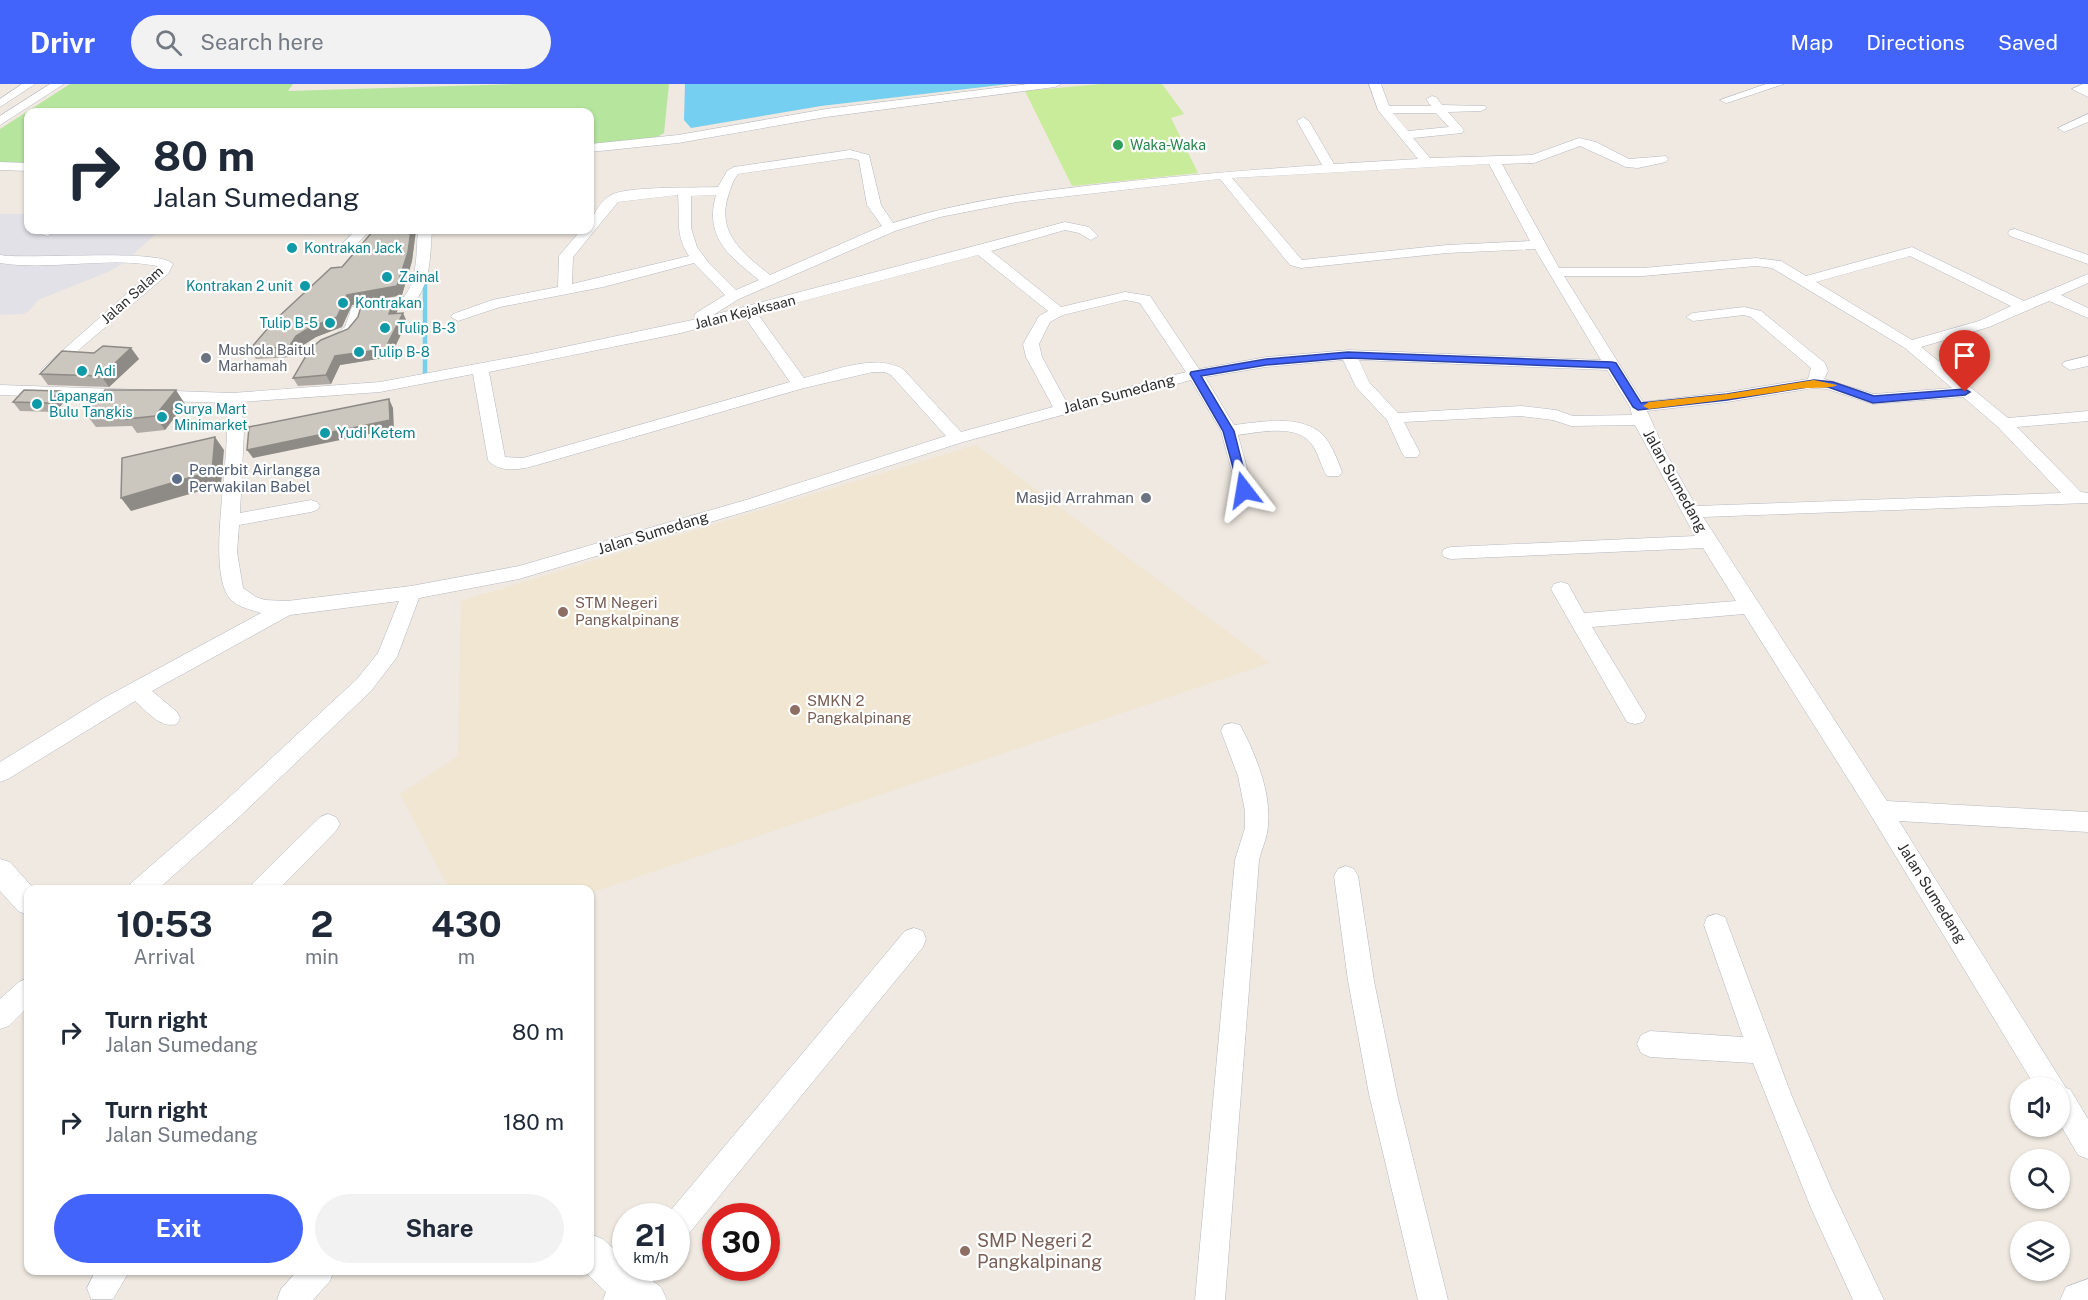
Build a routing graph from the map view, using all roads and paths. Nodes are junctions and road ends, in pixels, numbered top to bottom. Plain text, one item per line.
1 (29, 84) edge
2 (58, 84) edge
3 (1055, 84) edge
4 (1375, 84) edge
5 (1778, 84) edge
6 (2088, 86) edge
7 (2088, 94) edge
8 (1726, 100) dead end
9 (0, 104) edge
10 (1436, 104) junction
11 (1481, 108) dead end
12 (1384, 110) junction
13 (2088, 118) edge
14 (0, 121) edge
15 (1303, 121) dead end
16 (2064, 128) dead end
17 (1403, 135) junction
18 (594, 148) edge
19 (1662, 159) dead end
20 (1494, 161) junction
21 (1427, 162) junction
22 (0, 166) edge
23 (24, 166) edge
24 (1329, 167) junction
25 (1223, 175) junction
26 (723, 191) junction
27 (686, 192) junction
28 (594, 223) edge
29 (890, 228) junction
30 (2015, 233) dead end
31 (359, 234) edge
32 (425, 234) edge
33 (585, 234) edge
34 (1091, 236) dead end
35 (349, 244) dead end
36 (1540, 245) junction
37 (981, 250) junction
38 (698, 258) junction
39 (0, 259) edge
40 (2088, 261) edge
41 (1554, 272) junction
42 (2088, 278) edge
43 (769, 281) junction
44 (1805, 281) junction
45 (565, 291) junction
46 (734, 296) junction
47 (2050, 296) junction
48 (2024, 307) junction
49 (748, 311) junction
50 (1058, 312) junction
51 (2088, 314) edge
52 (458, 317) dead end
53 (1693, 317) dead end
54 (681, 328) junction
55 (325, 342) edge
56 (1910, 345) junction
57 (1348, 355) junction
58 (2088, 361) edge
59 (1612, 365) junction
60 (2070, 365) dead end
61 (480, 368) junction
62 (1195, 374) junction
63 (293, 378) edge
64 (1814, 383) junction
65 (800, 384) junction
66 (0, 390) edge
67 (30, 391) junction
68 (1965, 392) junction
69 (282, 395) junction
70 (232, 398) junction
71 (1062, 409) junction
72 (1639, 413) junction
73 (2088, 416) edge
74 (1394, 418) junction
75 (2004, 423) junction
76 (1228, 431) junction
77 (957, 438) junction
78 (1411, 453) dead end
79 (1333, 472) dead end
80 (1244, 490) dead end
81 (2083, 499) edge
82 (311, 506) dead end
83 (1691, 512) junction
84 (231, 520) junction
85 (1708, 542) junction
86 (1451, 553) dead end
87 (1561, 589) dead end
88 (411, 593) junction
89 (1750, 607) junction
90 (286, 608) junction
91 (1578, 621) junction
92 (136, 690) junction
93 (1635, 716) dead end
94 (169, 718) dead end
95 (1232, 731) dead end
96 (0, 773) edge
97 (1880, 810) junction
98 (2088, 822) edge
99 (328, 824) dead end
100 (0, 871) edge
101 (1346, 876) dead end
102 (146, 885) edge
103 (267, 885) edge
104 (24, 898) edge
105 (1716, 925) dead end
106 (914, 939) dead end
107 (24, 994) edge
108 (0, 1017) edge
109 (1650, 1044) dead end
110 (1762, 1051) junction
111 (2045, 1077) edge
112 (2070, 1115) edge
113 (2088, 1145) edge
114 (690, 1210) edge
115 (594, 1255) edge
116 (314, 1275) edge
117 (634, 1289) edge
118 (2088, 1298) edge
119 (292, 1300) edge
120 (1210, 1300) edge
121 (1433, 1300) edge
122 (1869, 1300) edge
123 (2079, 1300) edge

1 - 9 street
2 - 14 street
3 - 18 street
4 - 12 street
5 - 8 street
6 - 7 street
10 - 11 street
10 - 12 street
10 - 17 street
12 - 17 street
13 - 16 street
15 - 24 street
17 - 21 street
19 - 20 street
20 - 21 street
20 - 36 street
21 - 24 street
22 - 23 street
24 - 25 street
25 - 29 street
25 - 36 street
26 - 27 street
26 - 29 street
26 - 43 street
27 - 28 street
27 - 38 street
29 - 43 street
30 - 40 street
31 - 35 street
32 - 55 street
33 - 45 street
34 - 37 street, Jalan Kejaksaan
36 - 41 street
37 - 49 street, Jalan Kejaksaan
37 - 50 street
38 - 45 street
38 - 46 street
39 - 67 street, Jalan Salam
41 - 44 street
41 - 59 street
42 - 47 street
43 - 46 street
44 - 48 street
44 - 56 street
45 - 52 street
46 - 54 street
47 - 48 street
47 - 51 street
48 - 56 street
49 - 54 street, Jalan Kejaksaan
49 - 65 street
50 - 62 street
50 - 71 street
53 - 64 street
54 - 61 street, Jalan Kejaksaan
56 - 68 street
57 - 59 street, Jalan Sumedang
57 - 62 street, Jalan Sumedang
57 - 74 street
58 - 60 street
59 - 72 street, Jalan Sumedang
61 - 65 street
61 - 69 street, Jalan Kejaksaan
62 - 71 street, Jalan Sumedang
62 - 76 street
63 - 69 street
64 - 68 street
64 - 72 street
65 - 77 street
66 - 67 street
67 - 70 street
68 - 75 street
69 - 70 street, Jalan Kejaksaan
70 - 84 street, Jalan Sumedang
71 - 77 street, Jalan Sumedang
72 - 74 street
72 - 83 street, Jalan Sumedang
73 - 75 street
74 - 78 street
75 - 81 street
76 - 79 street
76 - 80 street
77 - 88 street, Jalan Sumedang
81 - 83 street
82 - 84 street
83 - 85 street, Jalan Sumedang
84 - 90 street, Jalan Sumedang
85 - 86 street
85 - 89 street, Jalan Sumedang
87 - 91 street
88 - 90 street, Jalan Sumedang
88 - 102 street
89 - 91 street
89 - 97 street, Jalan Sumedang
90 - 92 street
91 - 93 street
92 - 94 street
92 - 96 street
95 - 120 street
97 - 98 street
97 - 111 street, Jalan Sumedang
99 - 103 street
100 - 104 street
101 - 121 street
105 - 110 street
106 - 114 street
107 - 108 street
109 - 110 street
110 - 122 street
112 - 113 street
115 - 117 street
116 - 119 street
118 - 123 street

